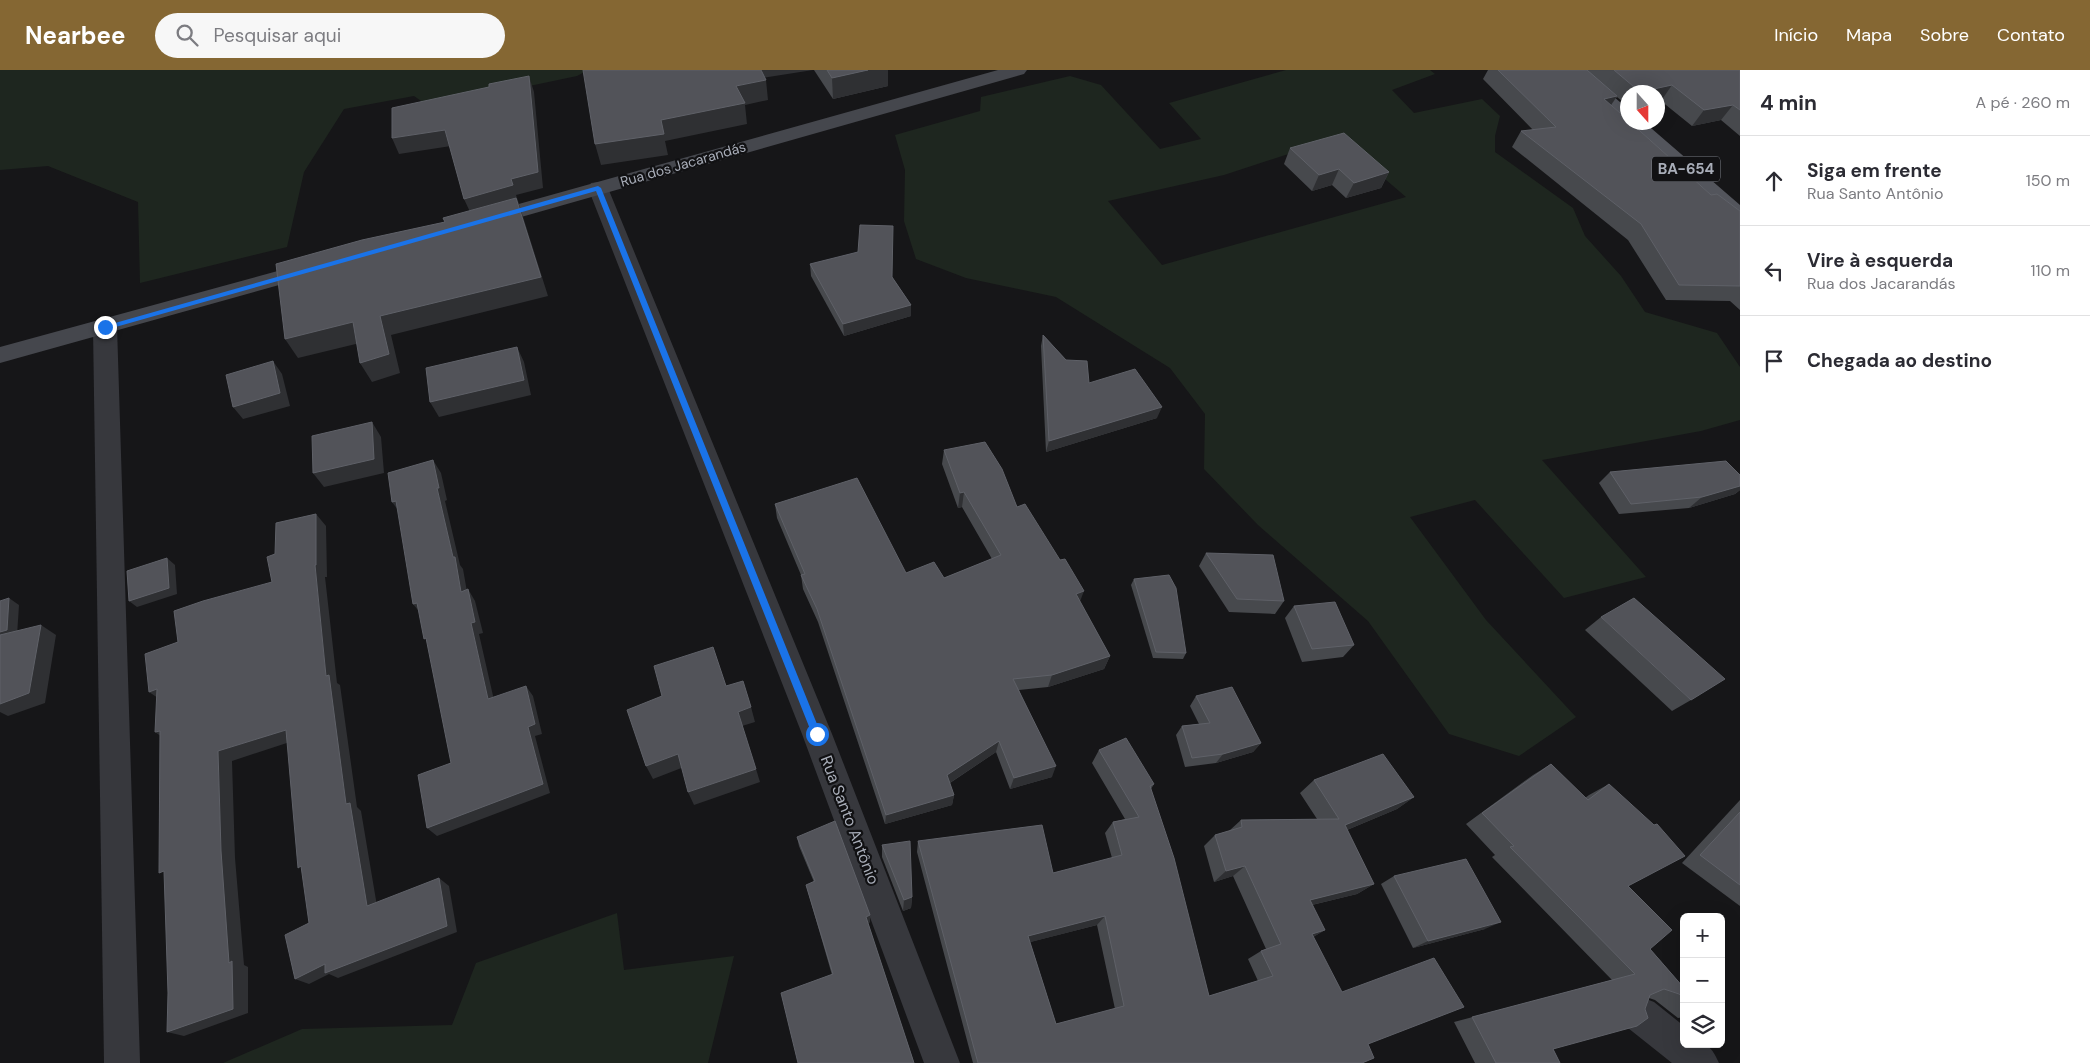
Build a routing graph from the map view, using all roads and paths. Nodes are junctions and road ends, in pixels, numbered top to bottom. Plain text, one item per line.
1 (1018, 70) edge
2 (1572, 70) edge
3 (1620, 111) edge
4 (1641, 130) edge
5 (598, 188) junction
6 (1740, 216) edge
7 (465, 225) edge
8 (332, 263) edge
9 (105, 327) junction
10 (0, 355) edge
11 (1641, 1015) edge
12 (122, 1063) edge
13 (942, 1063) edge
14 (1701, 1063) edge

1 - 5 street, Rua dos Jacarandás
2 - 3 main road
4 - 6 main road, BA-654
5 - 7 street, Rua dos Jacarandás
5 - 13 street, Rua Santo Antônio
8 - 9 street
9 - 10 street
9 - 12 street
11 - 14 street

